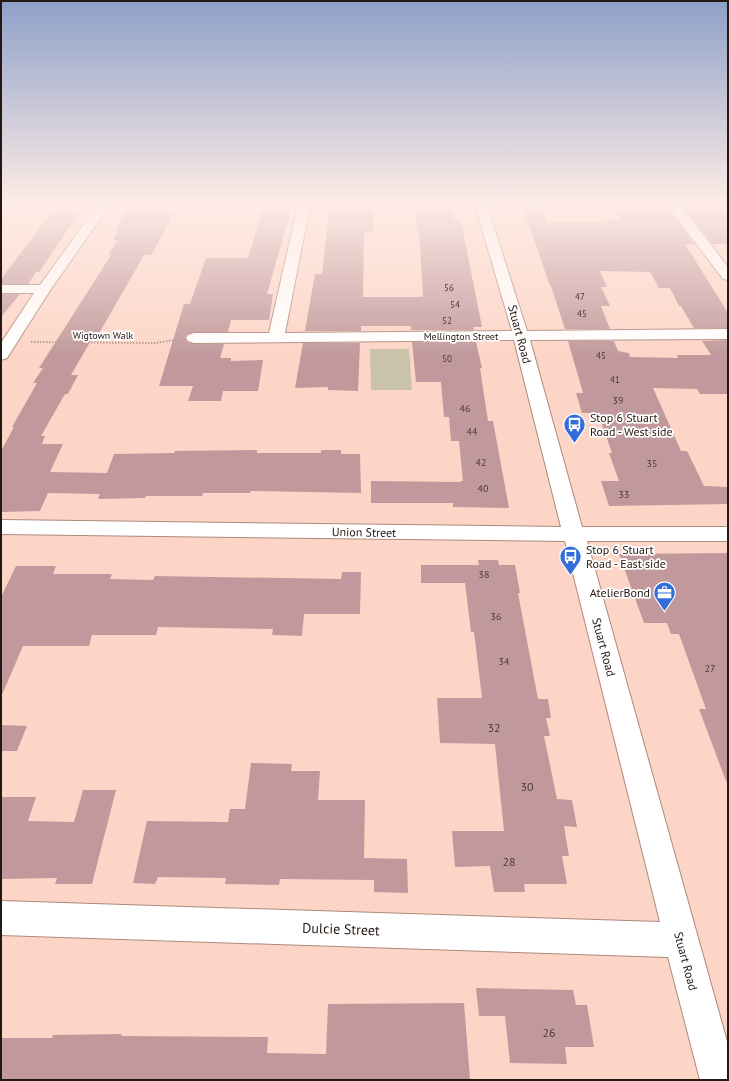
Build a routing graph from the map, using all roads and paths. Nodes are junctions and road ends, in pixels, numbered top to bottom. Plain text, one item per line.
1 (68, 255) edge
2 (293, 255) edge
3 (498, 255) edge
4 (712, 255) edge
5 (728, 276) edge
6 (1, 289) edge
7 (44, 289) junction
8 (728, 334) edge
9 (520, 335) junction
10 (276, 337) junction
11 (13, 338) junction
12 (194, 338) joint
13 (1, 355) edge
14 (1, 527) edge
15 (574, 534) junction
16 (728, 534) edge
17 (1, 918) edge
18 (680, 940) junction
19 (720, 1080) edge

1 - 7 street
2 - 10 street
3 - 9 street, Stuart Road
4 - 5 street
6 - 7 street
7 - 11 street
8 - 9 street, Mellington Street
9 - 10 street, Mellington Street
9 - 15 street, Stuart Road
10 - 12 street, Mellington Street
11 - 12 path, Wigtown Walk
11 - 13 street
14 - 15 street, Union Street
15 - 16 street, Union Street
15 - 18 street, Stuart Road
17 - 18 street, Dulcie Street
18 - 19 street, Stuart Road

